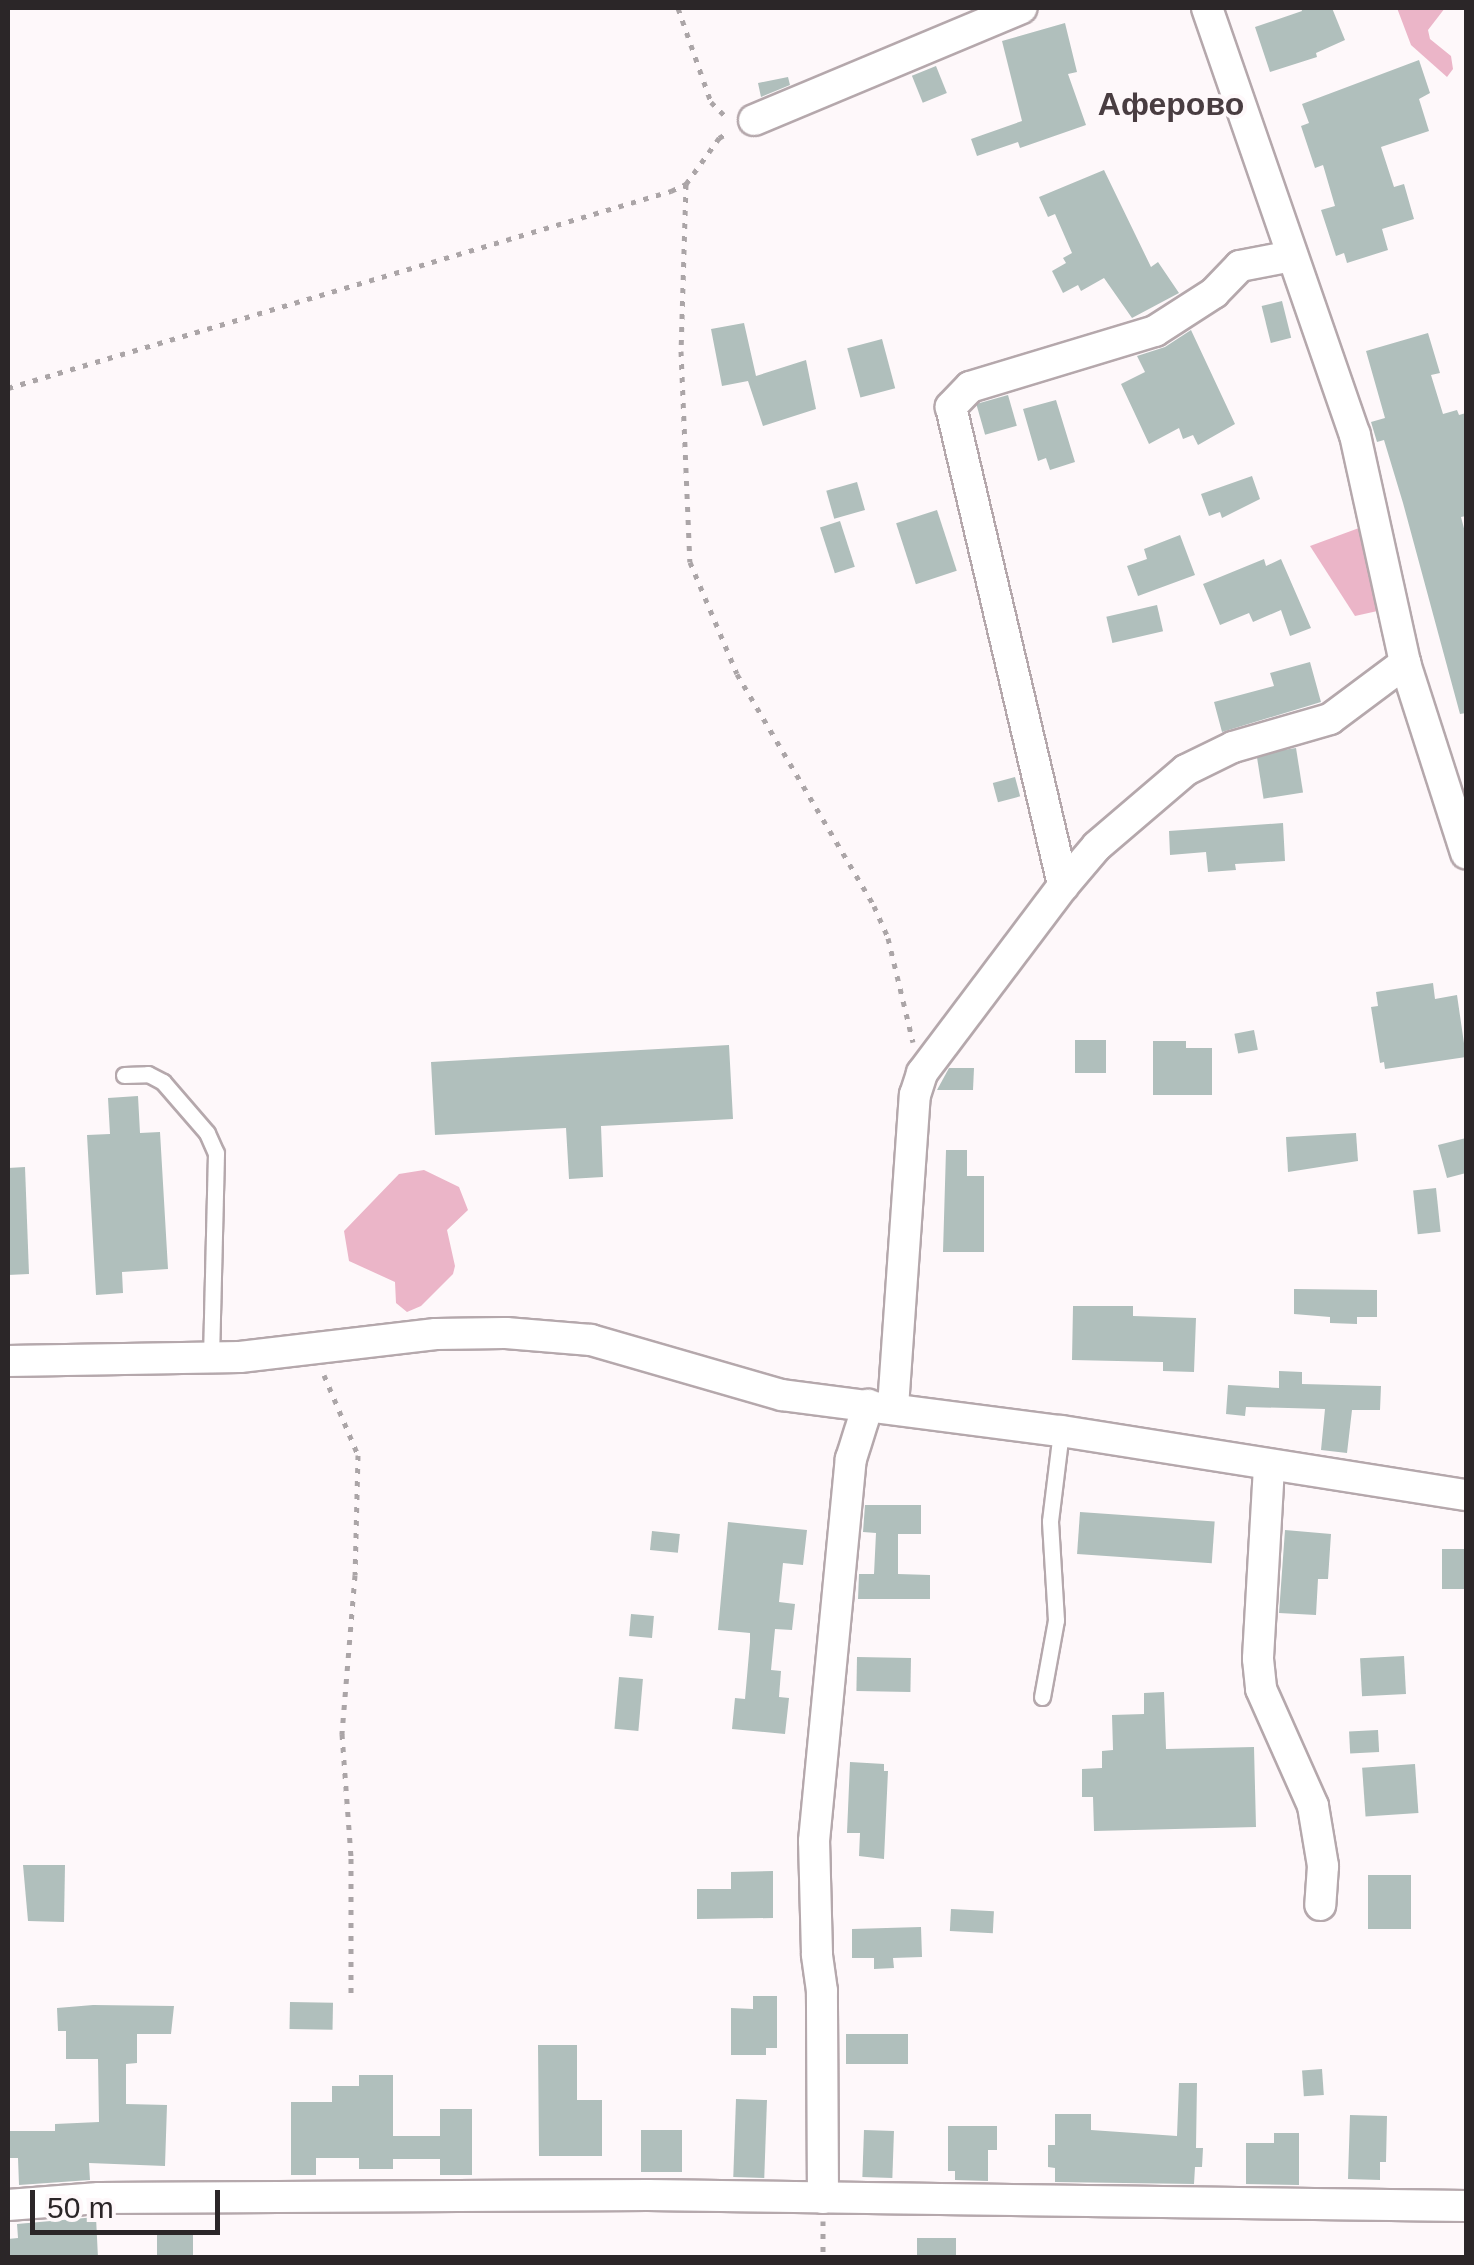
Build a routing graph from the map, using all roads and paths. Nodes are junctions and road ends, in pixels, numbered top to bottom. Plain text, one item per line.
1 (678, 8) edge
2 (1022, 8) edge
3 (1207, 8) edge
4 (751, 122) junction
5 (686, 184) junction
6 (1292, 256) junction
7 (8, 388) edge
8 (1405, 663) junction
9 (1466, 853) edge
10 (1063, 886) junction
11 (922, 1073) junction
12 (124, 1075) dead end
13 (332, 1350) junction
14 (211, 1358) junction
15 (8, 1361) edge
16 (881, 1406) junction
17 (1061, 1431) junction
18 (1269, 1466) junction
19 (1466, 1496) edge
20 (1042, 1696) dead end
21 (1320, 1904) dead end
22 (351, 1997) dead end
23 (823, 2198) junction
24 (8, 2205) edge
25 (1466, 2206) edge
26 (824, 2258) edge

1 - 4 path
2 - 4 street
3 - 6 street
4 - 5 path
5 - 7 path
5 - 11 path
6 - 8 street
6 - 10 street
8 - 9 street
8 - 10 street
10 - 11 street
11 - 16 street
12 - 14 lane
13 - 14 street
13 - 16 street
13 - 22 path
14 - 15 street
16 - 17 street
16 - 23 street
17 - 18 street
17 - 20 lane
18 - 19 street
18 - 21 street
23 - 24 street
23 - 25 street
23 - 26 path

